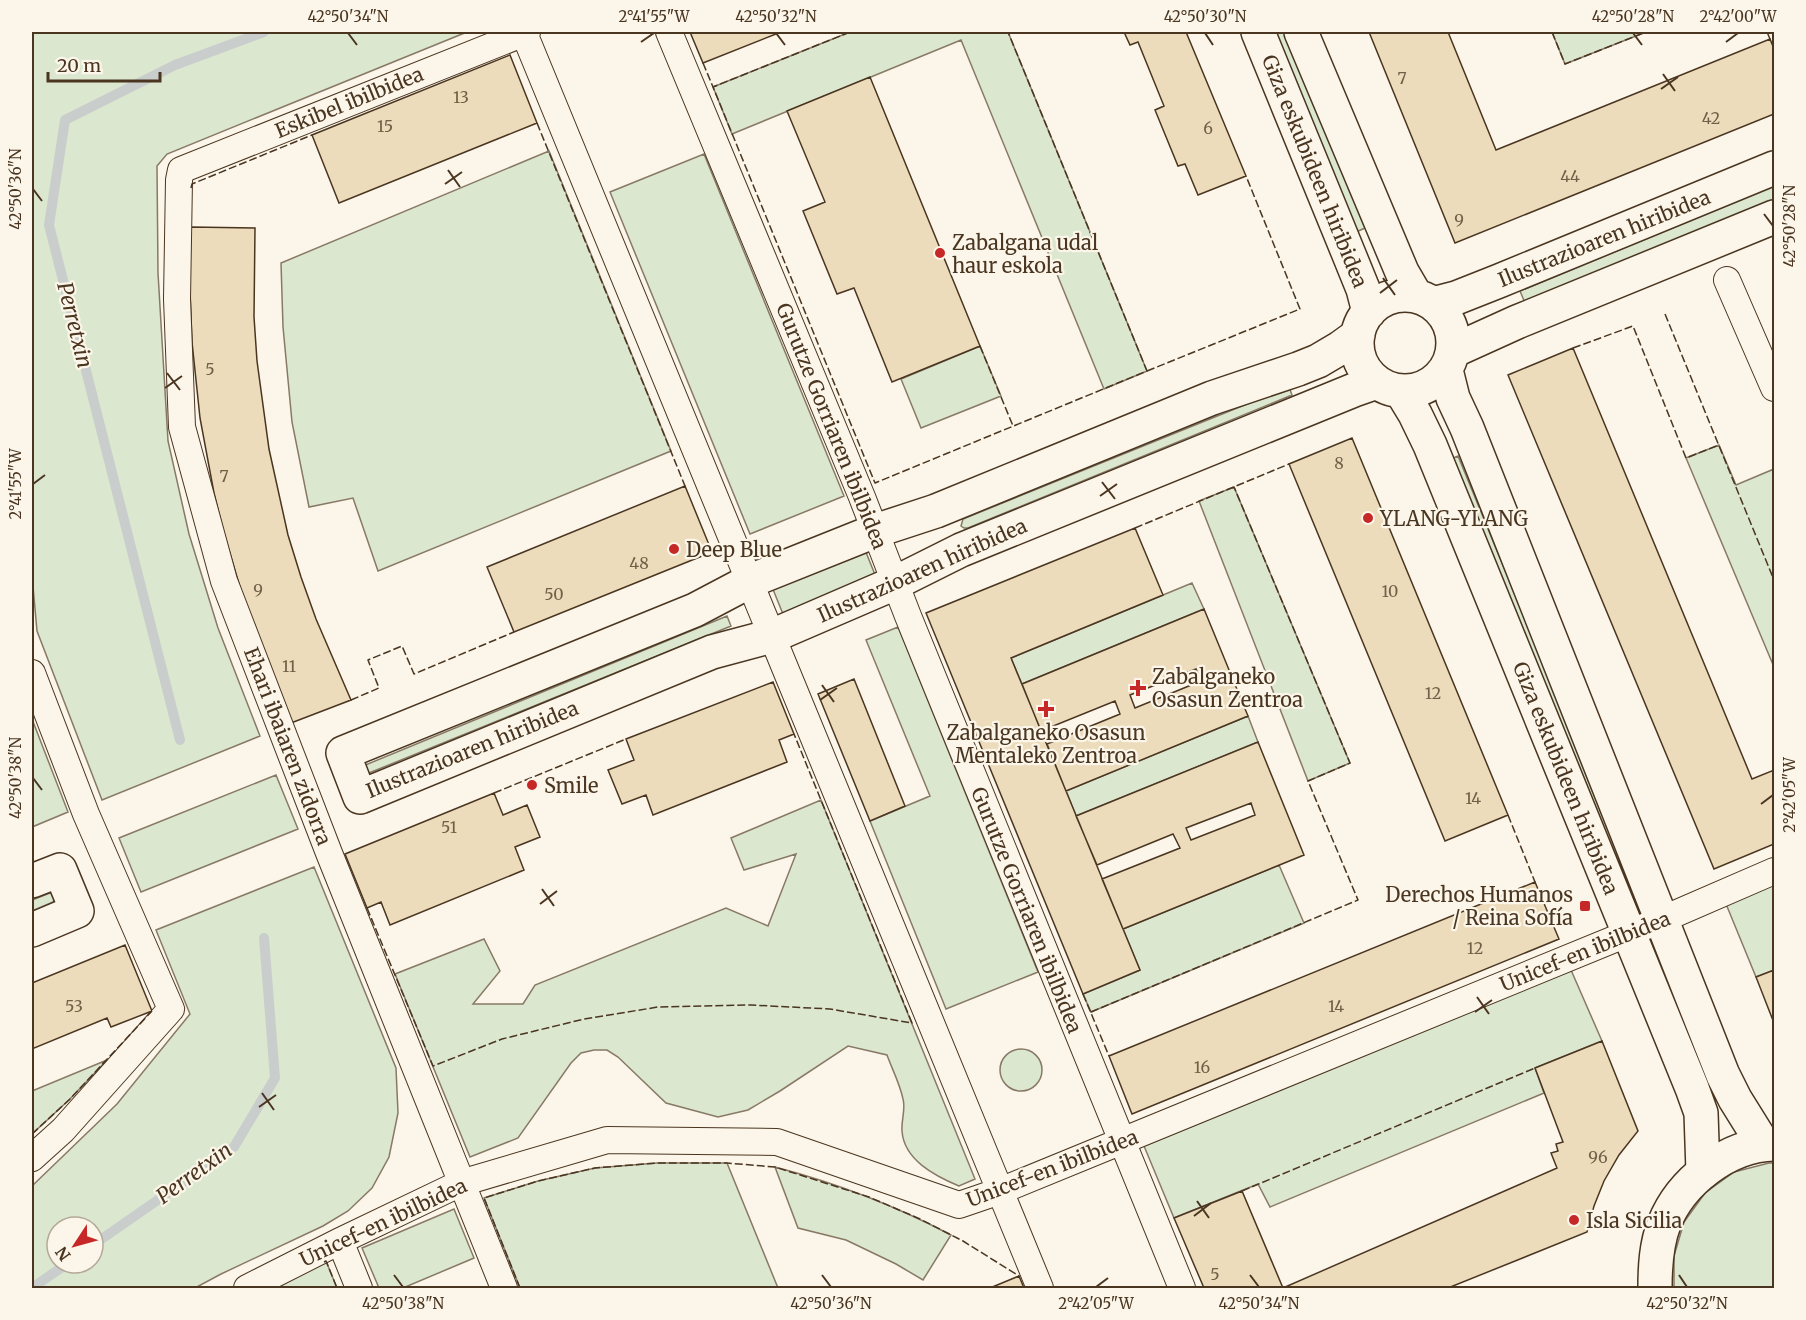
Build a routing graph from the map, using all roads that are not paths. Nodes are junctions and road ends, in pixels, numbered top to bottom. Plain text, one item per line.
1 (525, 32) edge
2 (669, 32) edge
3 (1258, 32) edge
4 (1301, 32) edge
5 (1774, 168) edge
6 (179, 180) joint
7 (1774, 217) edge
8 (1727, 280) dead end
9 (1424, 300) junction
10 (1364, 323) junction
11 (1449, 360) junction
12 (1389, 387) junction
13 (1774, 388) edge
14 (875, 531) junction
15 (750, 581) junction
16 (895, 584) junction
17 (772, 636) junction
18 (32, 673) edge
19 (1774, 871) edge
20 (32, 881) edge
21 (1661, 920) junction
22 (32, 930) edge
23 (1629, 933) junction
24 (1122, 1142) junction
25 (1769, 1144) edge
26 (32, 1158) edge
27 (1703, 1172) junction
28 (461, 1183) junction
29 (1000, 1191) junction
30 (340, 1240) junction
31 (248, 1288) edge
32 (359, 1288) edge
33 (504, 1288) edge
34 (1040, 1288) edge
35 (1182, 1288) edge
36 (1655, 1288) edge

1 - 6 street, Eskibel ibilbidea
1 - 15 street
2 - 14 street, Gurutze Gorriaren ibilbidea
3 - 10 street, Giza eskubideen hiribidea
4 - 9 street, Giza eskubideen hiribidea
5 - 9 street, Ilustrazioaren hiribidea
6 - 28 street, Ehari ibaiaren zidorra
7 - 11 street
8 - 13 street
9 - 10 street
9 - 11 street
10 - 12 street
10 - 14 street, Ilustrazioaren hiribidea
11 - 12 street
11 - 21 street, Giza eskubideen hiribidea
12 - 16 street, Ilustrazioaren hiribidea
12 - 23 street, Giza eskubideen hiribidea
14 - 15 street, Ilustrazioaren hiribidea
14 - 16 street, Gurutze Gorriaren ibilbidea
15 - 17 street
15 - 17 street, Ilustrazioaren hiribidea
16 - 17 street, Ilustrazioaren hiribidea
16 - 24 street, Gurutze Gorriaren ibilbidea
17 - 29 street
18 - 26 street
19 - 21 street, Unicef-en ibilbidea
20 - 22 street
21 - 23 street, Unicef-en ibilbidea
21 - 25 street, Giza eskubideen hiribidea
23 - 24 street, Unicef-en ibilbidea
23 - 27 street, Giza eskubideen hiribidea
24 - 29 street, Unicef-en ibilbidea
24 - 35 street, Gurutze Gorriaren ibilbidea
25 - 27 street
27 - 36 street
28 - 29 street, Unicef-en ibilbidea
28 - 30 street, Unicef-en ibilbidea
28 - 33 street, Ehari ibaiaren zidorra
29 - 34 street
30 - 31 street, Unicef-en ibilbidea
30 - 32 street

